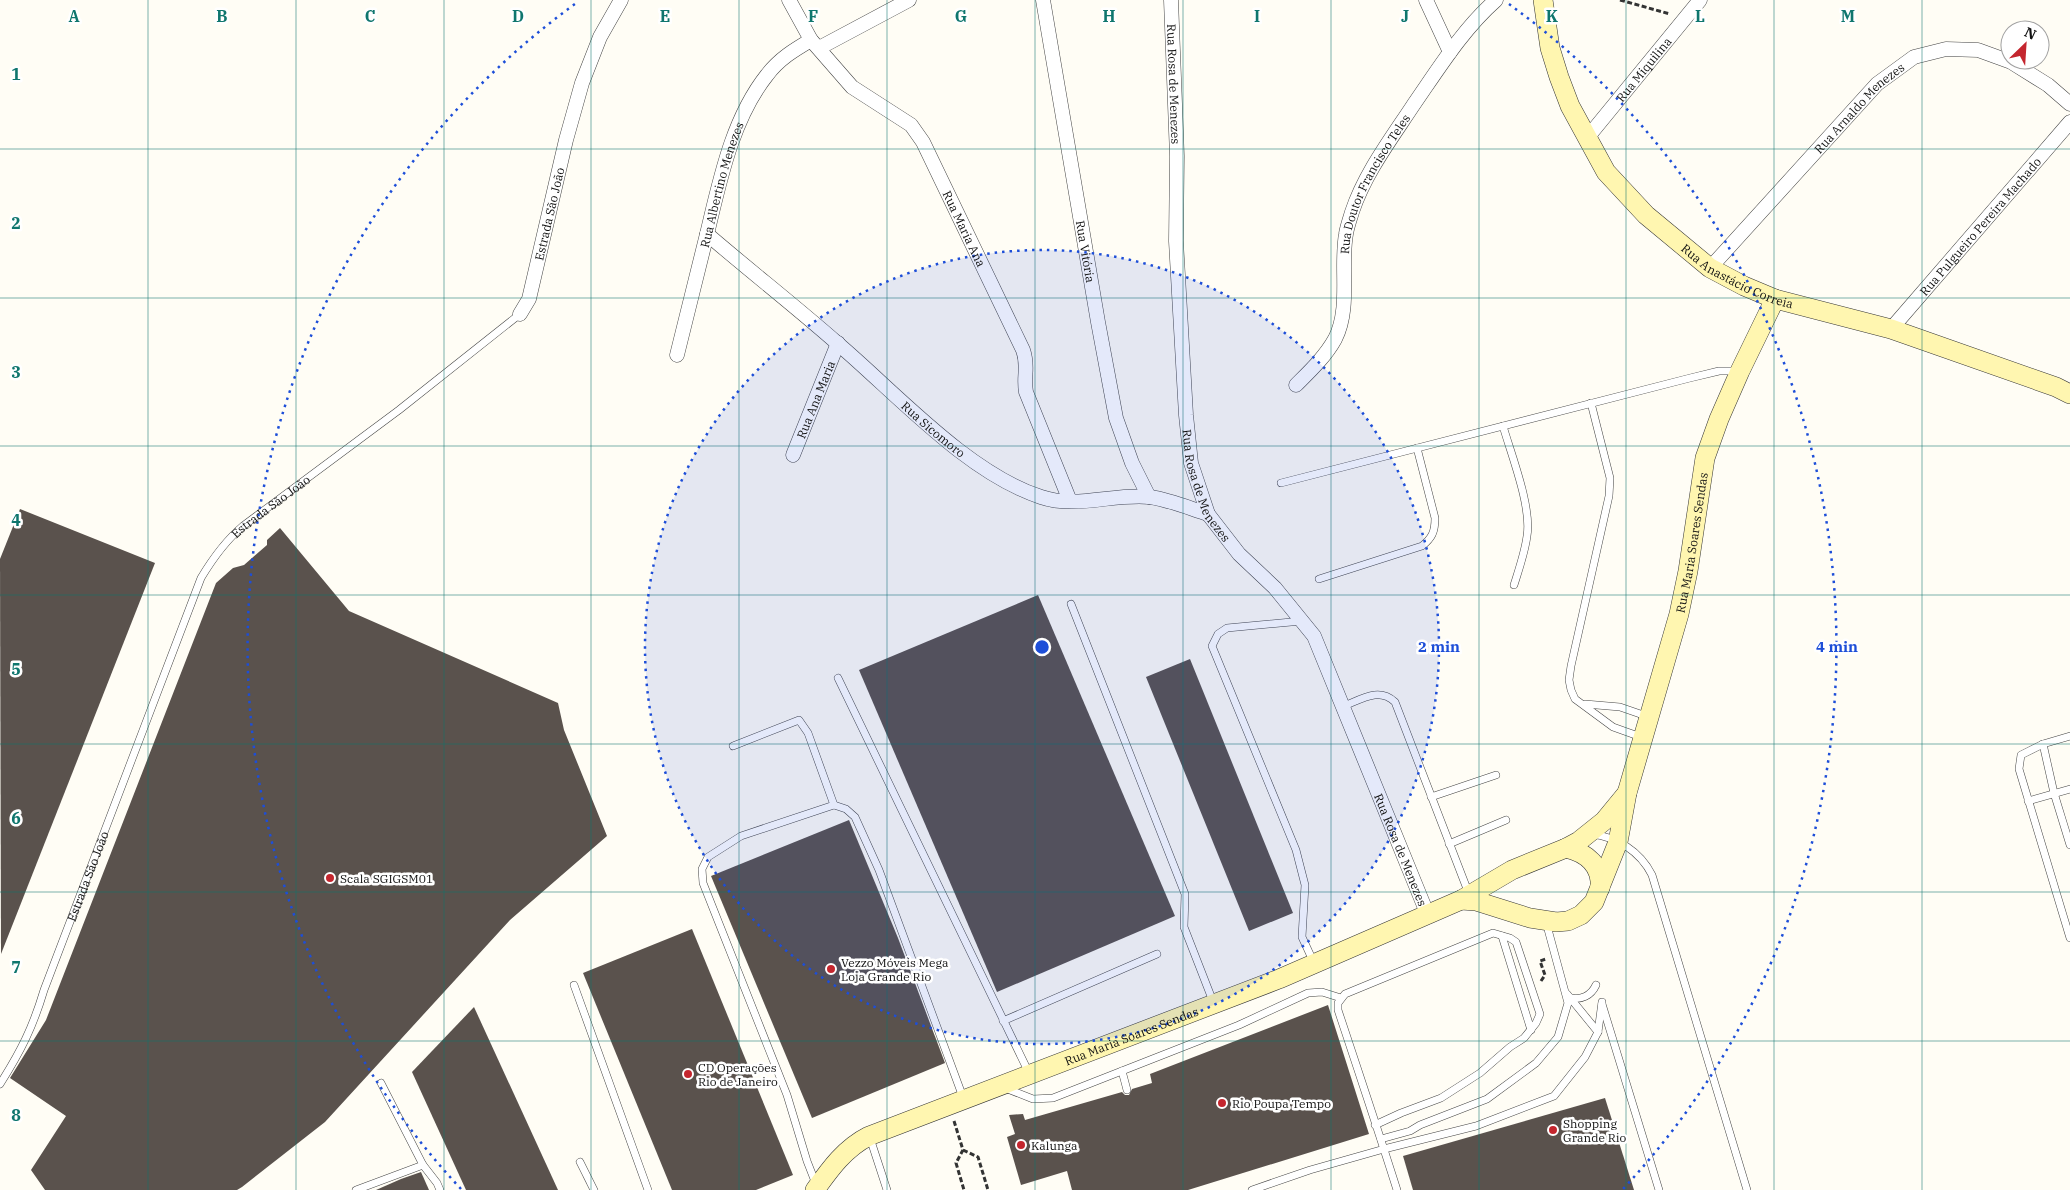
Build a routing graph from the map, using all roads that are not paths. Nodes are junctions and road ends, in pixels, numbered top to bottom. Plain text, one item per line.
1 (621, 0) edge
2 (789, 0) edge
3 (910, 0) edge
4 (1044, 0) edge
5 (1171, 0) edge
6 (1426, 0) edge
7 (1496, 0) edge
8 (1543, 0) edge
9 (1700, 0) edge
10 (815, 44) junction
11 (1450, 52) junction
12 (2070, 104) edge
13 (2070, 122) edge
14 (1587, 138) junction
15 (707, 234) junction
16 (1710, 268) junction
17 (1775, 299) junction
18 (520, 314) joint
19 (1891, 329) junction
20 (838, 343) junction
21 (677, 355) dead end
22 (1740, 371) junction
23 (1296, 386) dead end
24 (2065, 387) edge
25 (1591, 403) junction
26 (1503, 426) junction
27 (1417, 448) junction
28 (792, 455) dead end
29 (1281, 483) dead end
30 (1149, 497) junction
31 (1070, 501) junction
32 (1208, 514) junction
33 (1319, 579) dead end
34 (1514, 585) dead end
35 (1071, 604) dead end
36 (1302, 621) junction
37 (838, 678) dead end
38 (1585, 704) junction
39 (1344, 706) junction
40 (1650, 718) junction
41 (2070, 736) edge
42 (1644, 738) junction
43 (2043, 744) junction
44 (733, 746) dead end
45 (1496, 775) dead end
46 (2070, 789) edge
47 (2054, 793) junction
48 (1627, 794) junction
49 (1431, 798) junction
50 (2028, 801) junction
51 (834, 805) junction
52 (1506, 820) dead end
53 (1588, 834) junction
54 (1618, 842) junction
55 (1449, 844) junction
56 (2070, 845) edge
57 (1566, 848) junction
58 (1512, 870) junction
59 (1600, 889) junction
60 (1465, 897) junction
61 (1427, 913) junction
62 (1522, 915) junction
63 (1546, 921) junction
64 (1502, 936) junction
65 (2070, 938) edge
66 (1157, 954) dead end
67 (1314, 963) junction
68 (574, 985) dead end
69 (1596, 985) dead end
70 (1568, 996) junction
71 (1341, 998) junction
72 (1214, 1004) junction
73 (1004, 1021) junction
74 (1531, 1030) junction
75 (1598, 1032) junction
76 (1122, 1071) junction
77 (1030, 1076) junction
78 (381, 1083) dead end
79 (0, 1084) edge
80 (1000, 1087) junction
81 (1127, 1090) dead end
82 (957, 1103) junction
83 (1375, 1125) junction
84 (869, 1136) junction
85 (1381, 1140) junction
86 (1384, 1149) junction
87 (580, 1162) dead end
88 (423, 1165) junction
89 (817, 1189) edge
90 (356, 1190) edge
91 (440, 1190) edge
92 (594, 1190) edge
93 (648, 1190) edge
94 (887, 1190) edge
95 (1252, 1190) edge
96 (1397, 1190) edge
97 (1659, 1190) edge
98 (1748, 1190) edge

1 - 18 street, Estrada São João
2 - 10 street, Rua Maria Ana
3 - 10 street, Rua Albertino Menezes
4 - 30 street, Rua Vitória
5 - 32 street, Rua Rosa de Menezes
6 - 11 street
7 - 11 street, Rua Doutor Francisco Teles
8 - 14 main road, Rua Anastácio Correia
9 - 14 street, Rua Miquilina
10 - 15 street, Rua Albertino Menezes
10 - 31 street, Rua Maria Ana
11 - 23 street, Rua Doutor Francisco Teles
12 - 16 street, Rua Arnaldo Menezes
13 - 19 street, Rua Pulgueiro Pereira Machado
14 - 16 main road, Rua Anastácio Correia
15 - 20 street, Rua Sicomoro
15 - 21 street, Rua Albertino Menezes
16 - 17 main road, Rua Anastácio Correia
17 - 19 main road, Rua Anastácio Correia
17 - 22 main road, Rua Maria Soares Sendas
18 - 79 lane, Estrada São João
19 - 24 main road, Rua Anastácio Correia
20 - 28 street, Rua Ana Maria
20 - 31 street, Rua Sicomoro
22 - 25 lane
22 - 40 main road, Rua Maria Soares Sendas
25 - 26 lane
25 - 38 lane
26 - 27 lane
26 - 34 lane
27 - 29 lane
27 - 33 lane
30 - 31 street, Rua Sicomoro
30 - 32 street, Rua Sicomoro
32 - 36 street, Rua Rosa de Menezes
35 - 72 lane
36 - 39 street, Rua Rosa de Menezes
36 - 67 lane
37 - 73 lane
38 - 40 lane
38 - 42 lane
39 - 49 lane
39 - 61 street, Rua Rosa de Menezes
40 - 42 main road, Rua Maria Soares Sendas
41 - 43 lane
42 - 48 main road, Rua Maria Soares Sendas
43 - 47 lane
43 - 50 lane
44 - 51 lane
45 - 49 lane
46 - 47 lane
47 - 50 lane
47 - 56 lane
48 - 53 main road, Rua Maria Soares Sendas
48 - 54 main road, Rua Maria Soares Sendas
49 - 55 lane
50 - 65 lane
51 - 82 lane
51 - 89 lane
52 - 55 lane
53 - 54 lane
53 - 57 main road, Rua Maria Soares Sendas
54 - 59 main road, Rua Maria Soares Sendas
54 - 98 lane
55 - 60 lane
57 - 58 main road, Rua Maria Soares Sendas
57 - 59 main road
58 - 60 main road, Rua Maria Soares Sendas
58 - 62 main road
59 - 63 main road, Rua Maria Soares Sendas
60 - 61 main road, Rua Maria Soares Sendas
60 - 62 main road, Rua Maria Soares Sendas
61 - 67 main road, Rua Maria Soares Sendas
62 - 63 main road, Rua Maria Soares Sendas
63 - 70 lane
64 - 71 lane
64 - 74 lane
64 - 74 lane
66 - 73 lane
67 - 72 main road, Rua Maria Soares Sendas
68 - 93 lane
69 - 70 lane
70 - 75 lane
70 - 85 lane
71 - 76 lane
71 - 83 lane
72 - 77 main road, Rua Maria Soares Sendas
73 - 77 lane
74 - 83 lane
75 - 86 lane
75 - 97 lane
76 - 80 lane
76 - 81 lane
77 - 80 main road, Rua Maria Soares Sendas
78 - 88 lane
80 - 82 main road, Rua Maria Soares Sendas
82 - 84 main road, Rua Maria Soares Sendas
83 - 85 lane
84 - 89 main road, Rua Maria Soares Sendas
84 - 94 lane
85 - 86 lane
86 - 95 lane
86 - 96 lane
87 - 92 lane
88 - 90 lane
88 - 91 lane

